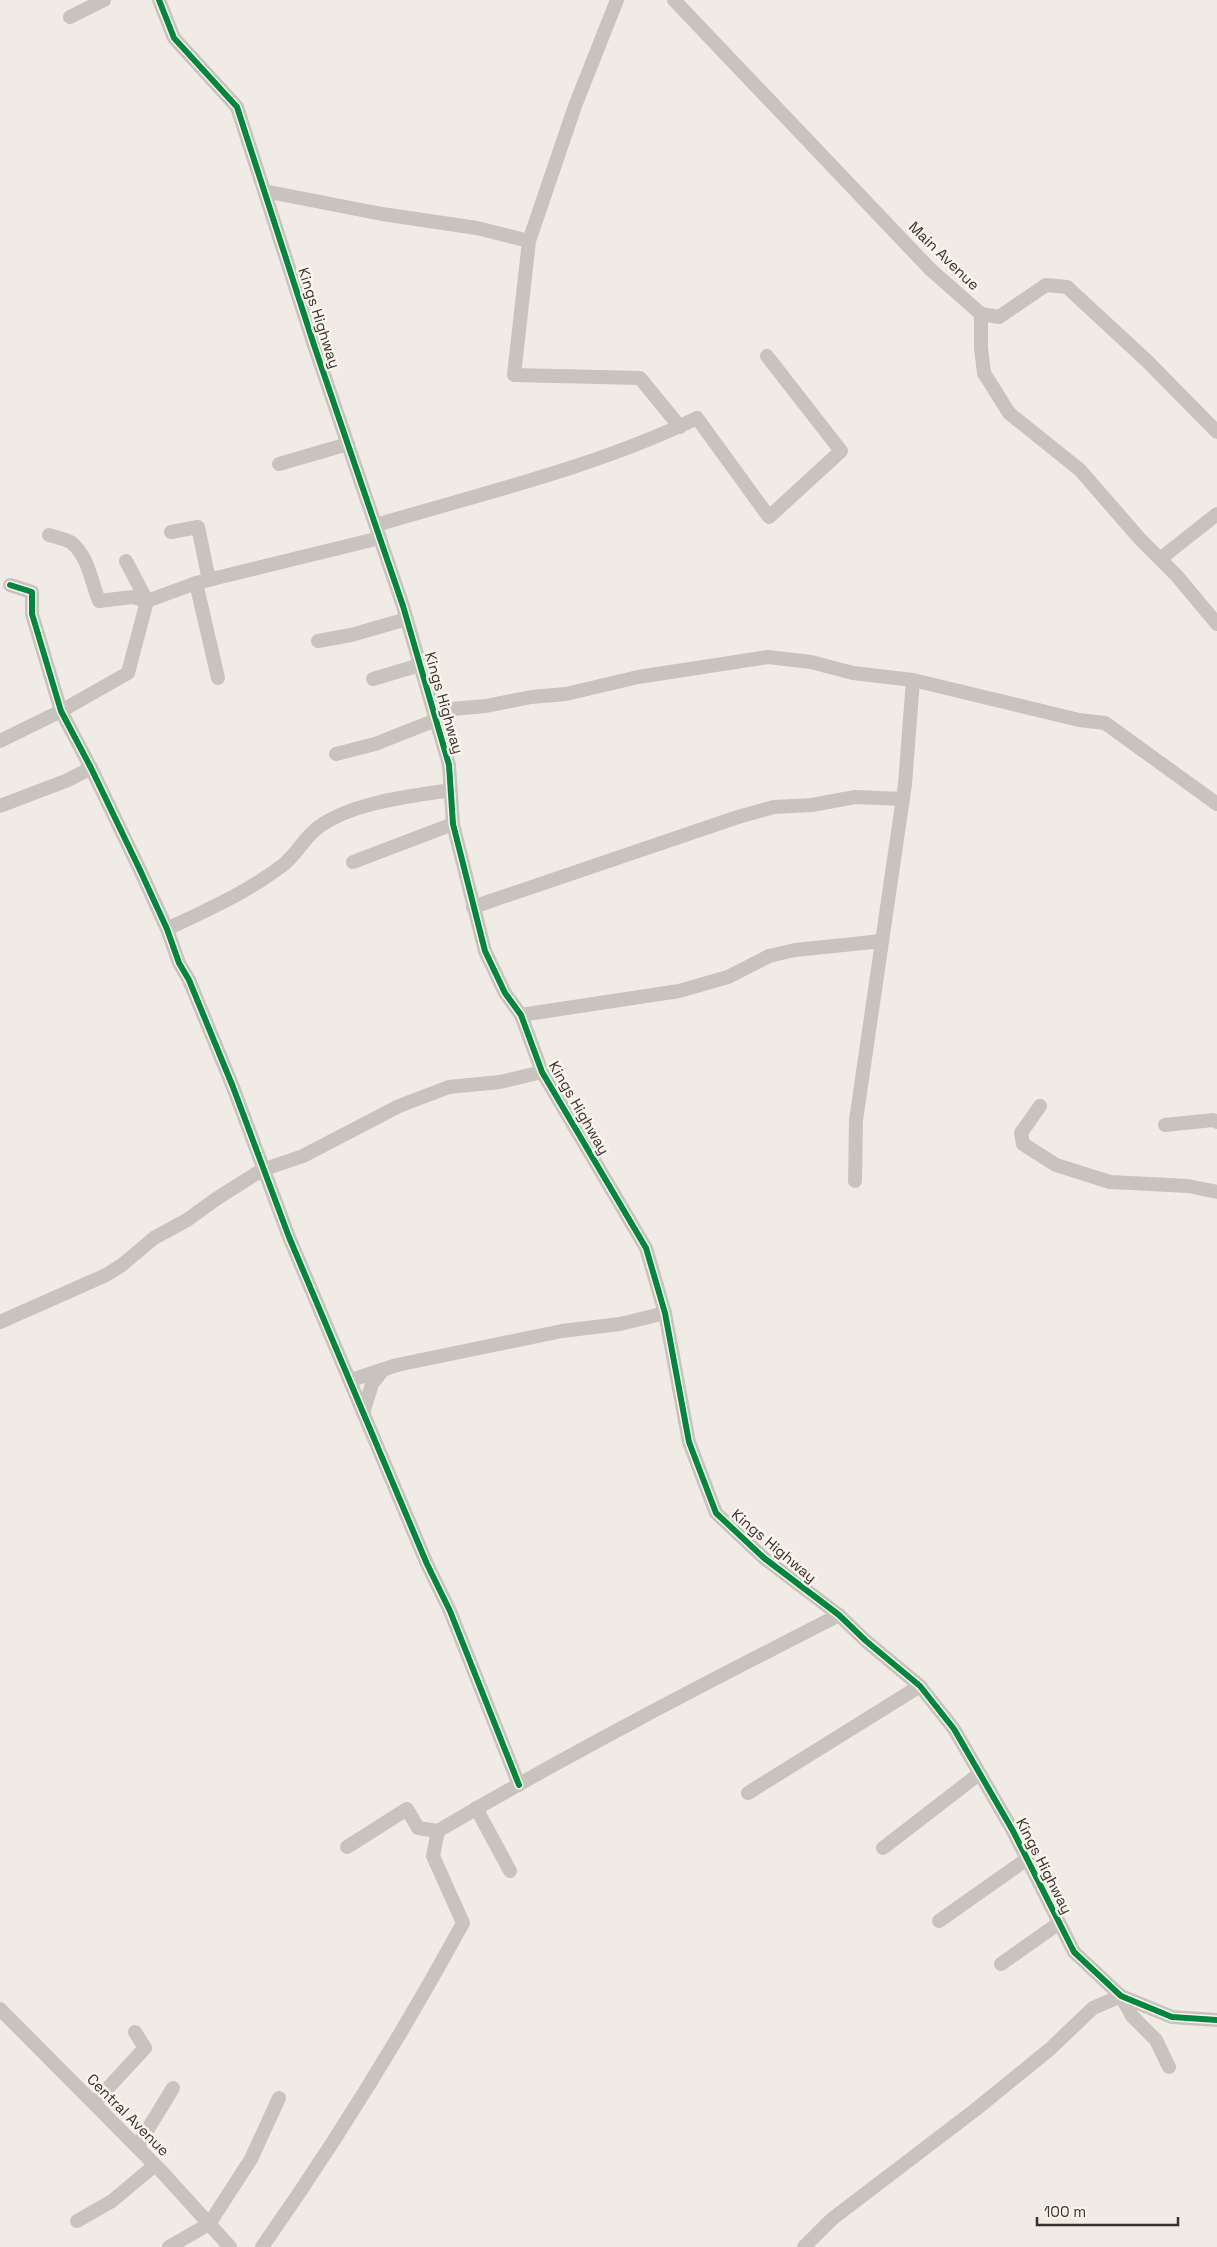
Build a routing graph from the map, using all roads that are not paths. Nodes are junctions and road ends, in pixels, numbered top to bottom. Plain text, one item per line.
1 (104, 0) edge
2 (159, 0) edge
3 (617, 0) edge
4 (674, 0) edge
5 (70, 17) dead end
6 (264, 192) junction
7 (530, 241) junction
8 (981, 314) junction
9 (767, 356) dead end
10 (680, 427) junction
11 (1217, 432) edge
12 (348, 444) junction
13 (279, 464) dead end
14 (1217, 514) edge
15 (378, 531) junction
16 (171, 532) dead end
17 (49, 535) dead end
18 (1160, 559) junction
19 (126, 561) dead end
20 (202, 581) junction
21 (10, 585) dead end
22 (147, 601) junction
23 (407, 619) junction
24 (1217, 624) edge
25 (318, 641) dead end
26 (420, 665) junction
27 (218, 678) dead end
28 (373, 679) dead end
29 (913, 680) junction
30 (61, 711) junction
31 (436, 720) junction
32 (0, 741) edge
33 (336, 754) dead end
34 (91, 768) junction
35 (450, 790) junction
36 (903, 799) junction
37 (1217, 804) edge
38 (0, 806) edge
39 (453, 824) junction
40 (353, 862) dead end
41 (473, 907) junction
42 (167, 928) junction
43 (882, 941) junction
44 (521, 1015) junction
45 (542, 1072) junction
46 (1040, 1106) dead end
47 (1217, 1122) edge
48 (1164, 1125) dead end
49 (262, 1170) junction
50 (855, 1182) dead end
51 (1217, 1192) edge
52 (665, 1313) junction
53 (0, 1322) edge
54 (384, 1369) junction
55 (351, 1380) junction
56 (363, 1413) junction
57 (839, 1615) junction
58 (920, 1686) junction
59 (979, 1774) junction
60 (519, 1785) junction
61 (748, 1793) dead end
62 (476, 1808) junction
63 (438, 1831) junction
64 (347, 1848) dead end
65 (883, 1848) dead end
66 (1027, 1859) junction
67 (510, 1871) dead end
68 (939, 1921) dead end
69 (1059, 1923) junction
70 (1001, 1964) dead end
71 (1121, 1996) junction
72 (0, 2009) edge
73 (1217, 2020) edge
74 (134, 2032) dead end
75 (1169, 2067) dead end
76 (173, 2088) dead end
77 (279, 2098) dead end
78 (94, 2103) junction
79 (138, 2147) junction
80 (155, 2164) junction
81 (77, 2221) dead end
82 (209, 2224) junction
83 (169, 2247) edge
84 (230, 2247) edge
85 (262, 2247) edge
86 (804, 2247) edge

1 - 5 street
2 - 6 street, Kings Highway
3 - 7 street
4 - 8 street, Main Avenue
6 - 7 street
6 - 12 street, Kings Highway
7 - 10 street
8 - 11 street, Main Avenue
8 - 18 street
9 - 10 street
10 - 15 street
12 - 13 street
12 - 15 street, Kings Highway
14 - 18 street
15 - 20 street
15 - 23 street, Kings Highway
16 - 20 street
17 - 22 street
18 - 24 street
19 - 22 street
20 - 22 street
20 - 27 street
21 - 30 street
22 - 30 street
23 - 25 street
23 - 26 street, Kings Highway
26 - 28 street
26 - 31 street, Kings Highway
29 - 31 street
29 - 36 street
29 - 37 street
30 - 32 street
30 - 34 street
31 - 33 street
31 - 35 street, Kings Highway
34 - 38 street
34 - 42 street
35 - 39 street, Kings Highway
35 - 42 street
36 - 41 street
36 - 43 street
39 - 40 street
39 - 41 street, Kings Highway
41 - 44 street, Kings Highway
42 - 49 street
43 - 44 street
43 - 50 street
44 - 45 street, Kings Highway
45 - 49 street
45 - 52 street, Kings Highway
46 - 51 street
47 - 48 street
49 - 53 street
49 - 55 street
52 - 54 street
52 - 57 street, Kings Highway
54 - 55 street
54 - 56 street
55 - 56 street
56 - 60 street
57 - 58 street, Kings Highway
57 - 60 street
58 - 59 street, Kings Highway
58 - 61 street
59 - 65 street
59 - 66 street, Kings Highway
60 - 62 street
62 - 63 street
62 - 67 street
63 - 64 street
63 - 85 street
66 - 68 street
66 - 69 street, Kings Highway
69 - 70 street
69 - 71 street, Kings Highway
71 - 73 street, Kings Highway
71 - 75 street
71 - 86 street
72 - 78 street, Central Avenue
74 - 78 street
76 - 79 street
77 - 82 street
78 - 79 street, Central Avenue
79 - 80 street, Central Avenue
80 - 81 street
80 - 82 street, Central Avenue
82 - 83 street
82 - 84 street, Central Avenue

